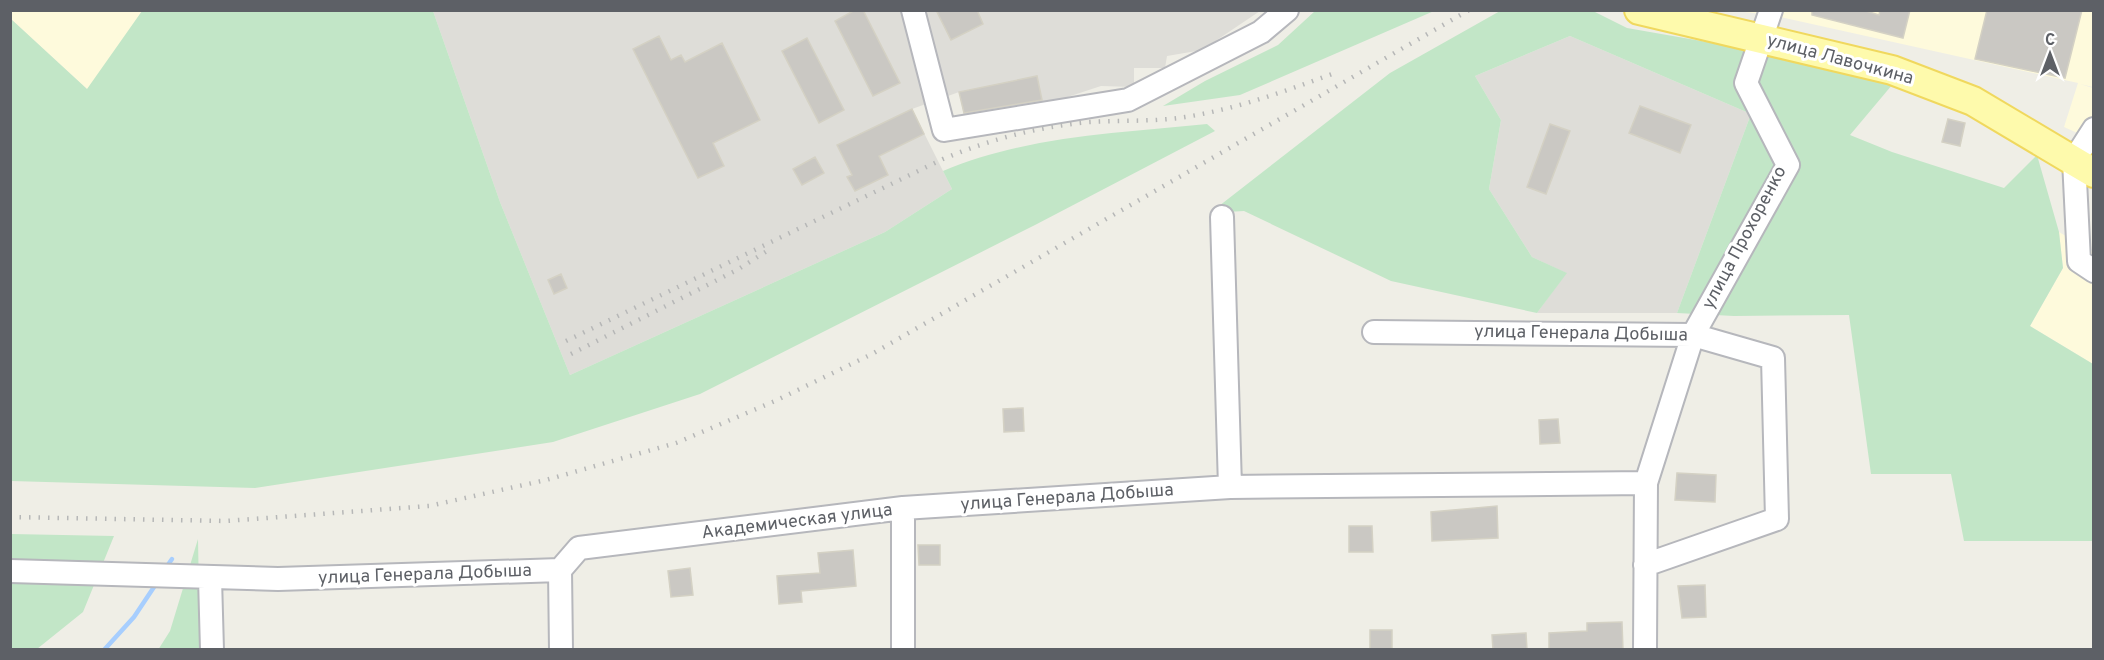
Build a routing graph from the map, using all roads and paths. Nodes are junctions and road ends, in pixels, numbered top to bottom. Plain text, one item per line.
1 (913, 10) edge
2 (1287, 10) edge
3 (1639, 10) edge
4 (1771, 10) edge
5 (1761, 39) junction
6 (2094, 129) edge
7 (2084, 166) edge
8 (1222, 217) dead end
9 (2094, 271) edge
10 (1374, 332) dead end
11 (1693, 335) junction
12 (1646, 483) junction
13 (1230, 487) junction
14 (903, 508) junction
15 (1645, 565) junction
16 (560, 570) junction
17 (10, 571) edge
18 (210, 578) junction
19 (212, 650) edge
20 (561, 650) edge
21 (903, 650) edge
22 (1645, 650) edge

1 - 2 street
3 - 5 main road, улица Лавочкина
4 - 5 street, улица Прохоренко
5 - 7 main road, улица Лавочкина
5 - 11 street, улица Прохоренко
6 - 7 street
7 - 9 street
8 - 13 street
10 - 11 street, улица Генерала Добыша
11 - 12 street, улица Прохоренко
11 - 15 street, улица Генерала Добыша
12 - 13 street, улица Генерала Добыша
12 - 15 street, улица Прохоренко
13 - 14 street, улица Генерала Добыша
14 - 16 street, Академическая улица
14 - 21 street, Академическая улица
15 - 22 street, улица Прохоренко
16 - 18 street, улица Генерала Добыша
16 - 20 street
17 - 18 street, улица Генерала Добыша
18 - 19 street

